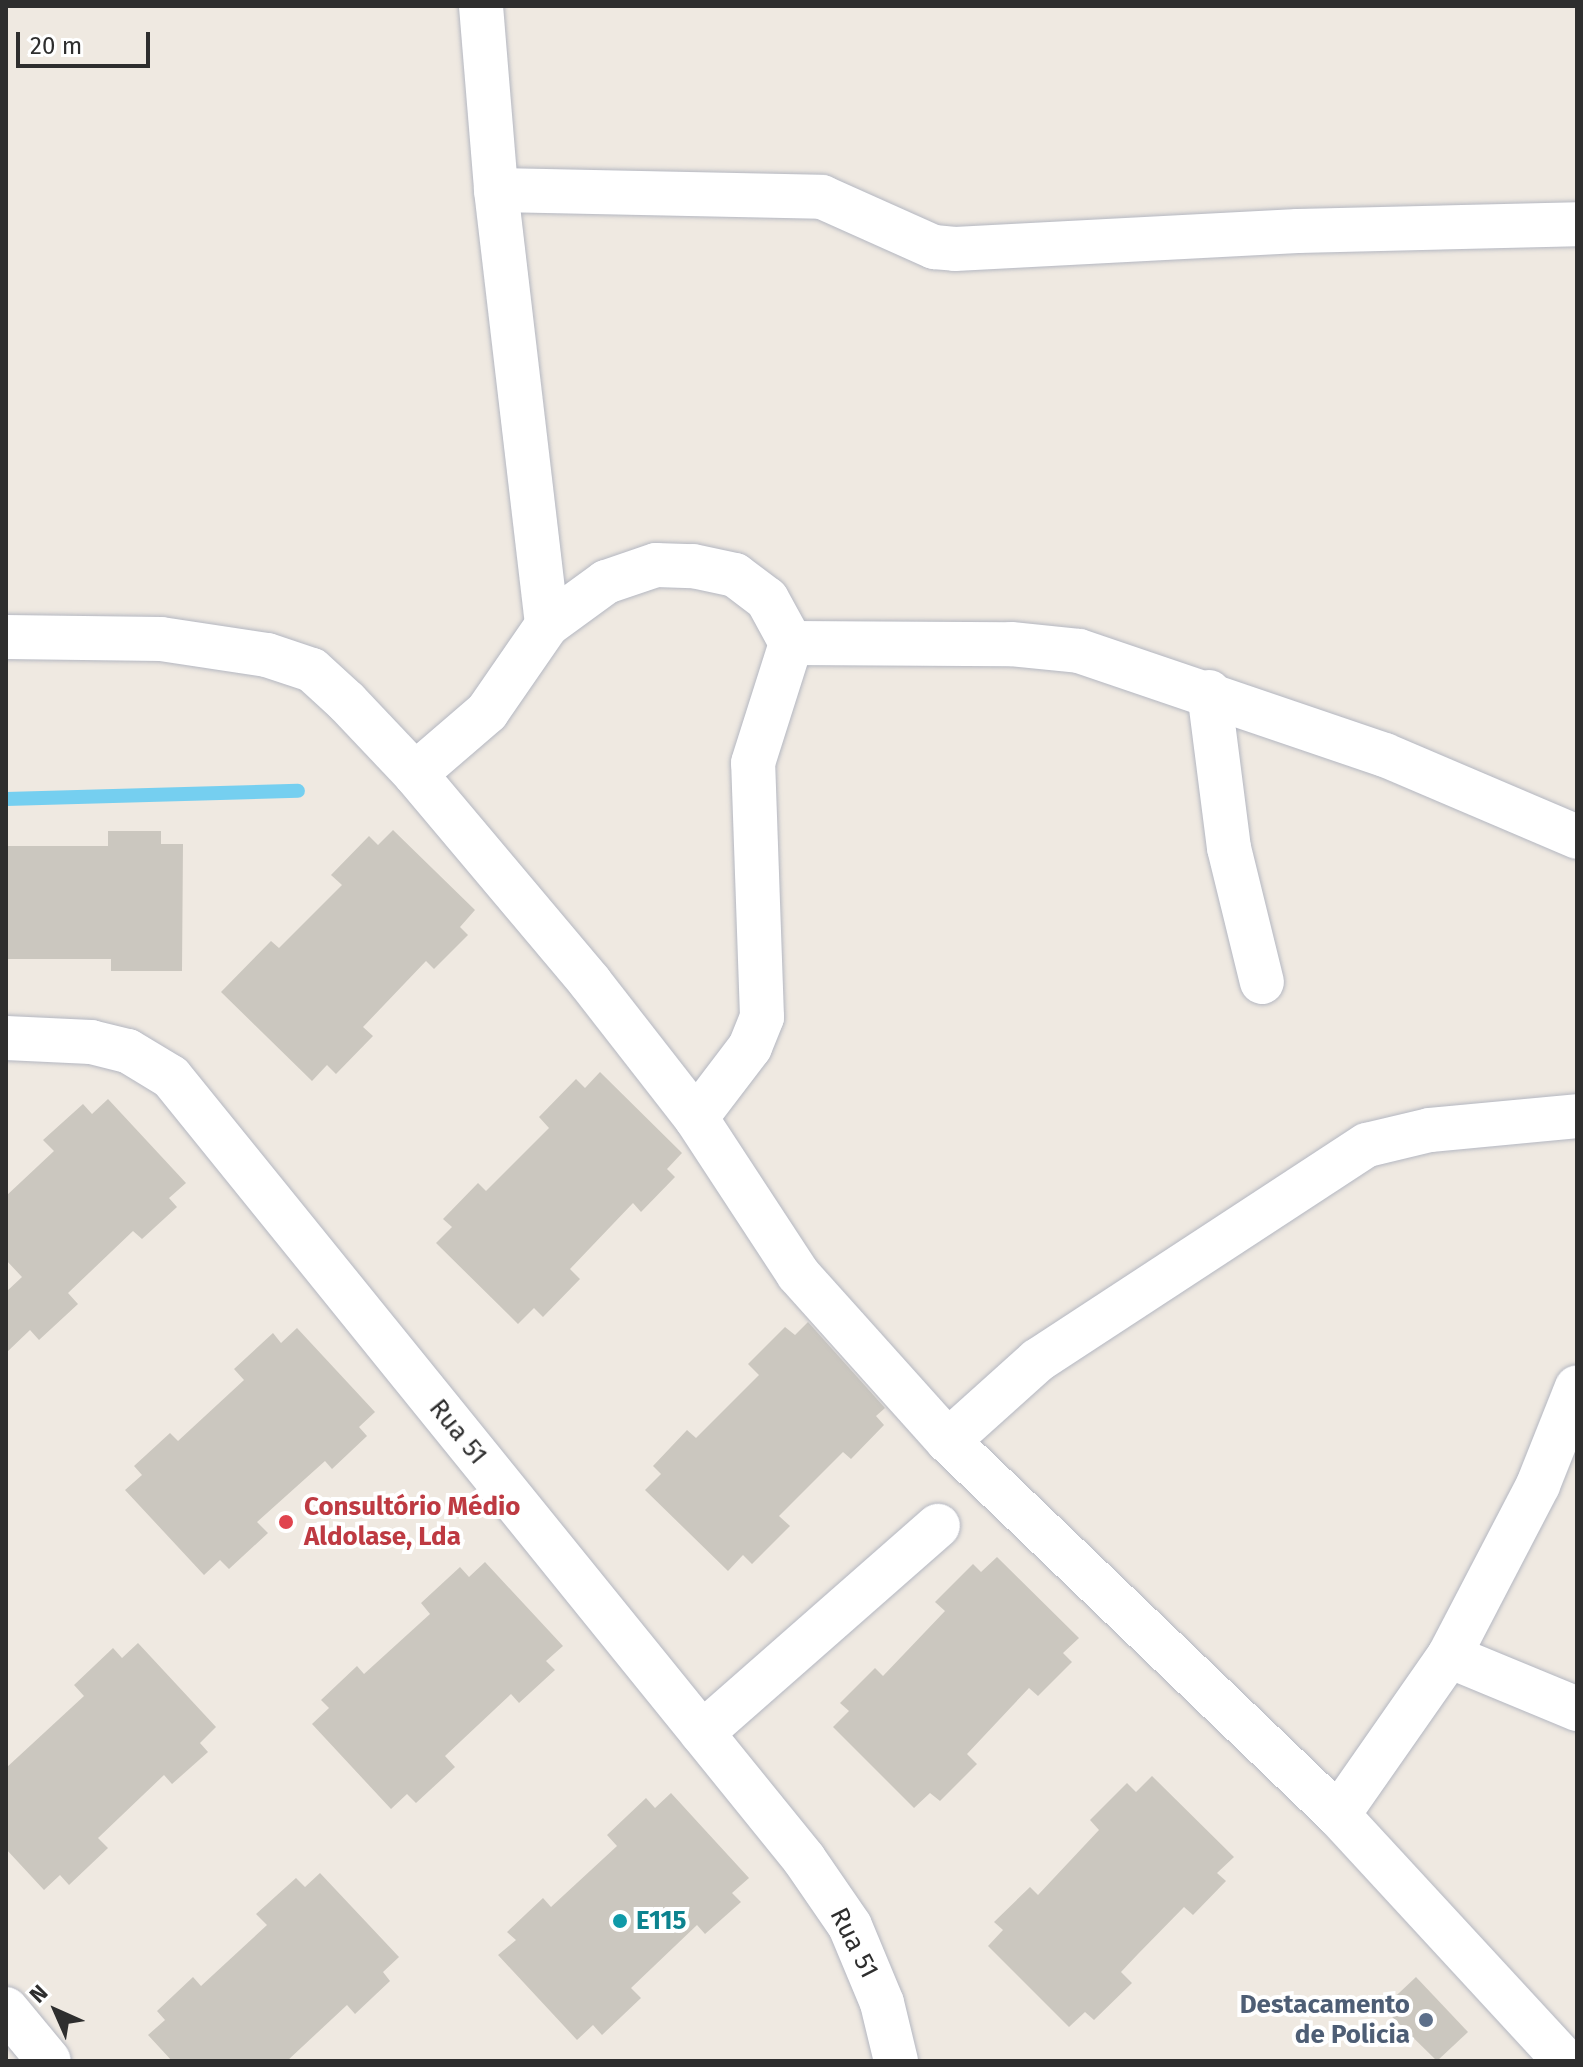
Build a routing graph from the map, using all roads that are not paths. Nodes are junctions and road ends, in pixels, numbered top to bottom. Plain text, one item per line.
1 (481, 6) edge
2 (496, 190) junction
3 (1577, 224) edge
4 (547, 625) junction
5 (6, 637) edge
6 (791, 643) junction
7 (1209, 692) junction
8 (415, 774) junction
9 (1577, 837) edge
10 (1262, 982) dead end
11 (6, 1038) edge
12 (1577, 1116) edge
13 (696, 1118) junction
14 (1577, 1387) edge
15 (948, 1441) junction
16 (938, 1526) dead end
17 (1449, 1656) junction
18 (1577, 1709) edge
19 (702, 1733) junction
20 (1338, 1815) junction
21 (6, 2009) edge
22 (1564, 2047) edge
23 (49, 2061) edge
24 (896, 2061) edge

1 - 2 street
2 - 3 street
2 - 4 street
4 - 6 street
4 - 8 street
5 - 8 street
6 - 7 street
6 - 13 street
7 - 9 street
7 - 10 street
8 - 13 street
11 - 19 street, Rua 51
12 - 15 street
13 - 15 street
14 - 17 street
15 - 20 street
16 - 19 street
17 - 18 street
17 - 20 street
19 - 24 street, Rua 51
20 - 22 street
21 - 23 street

